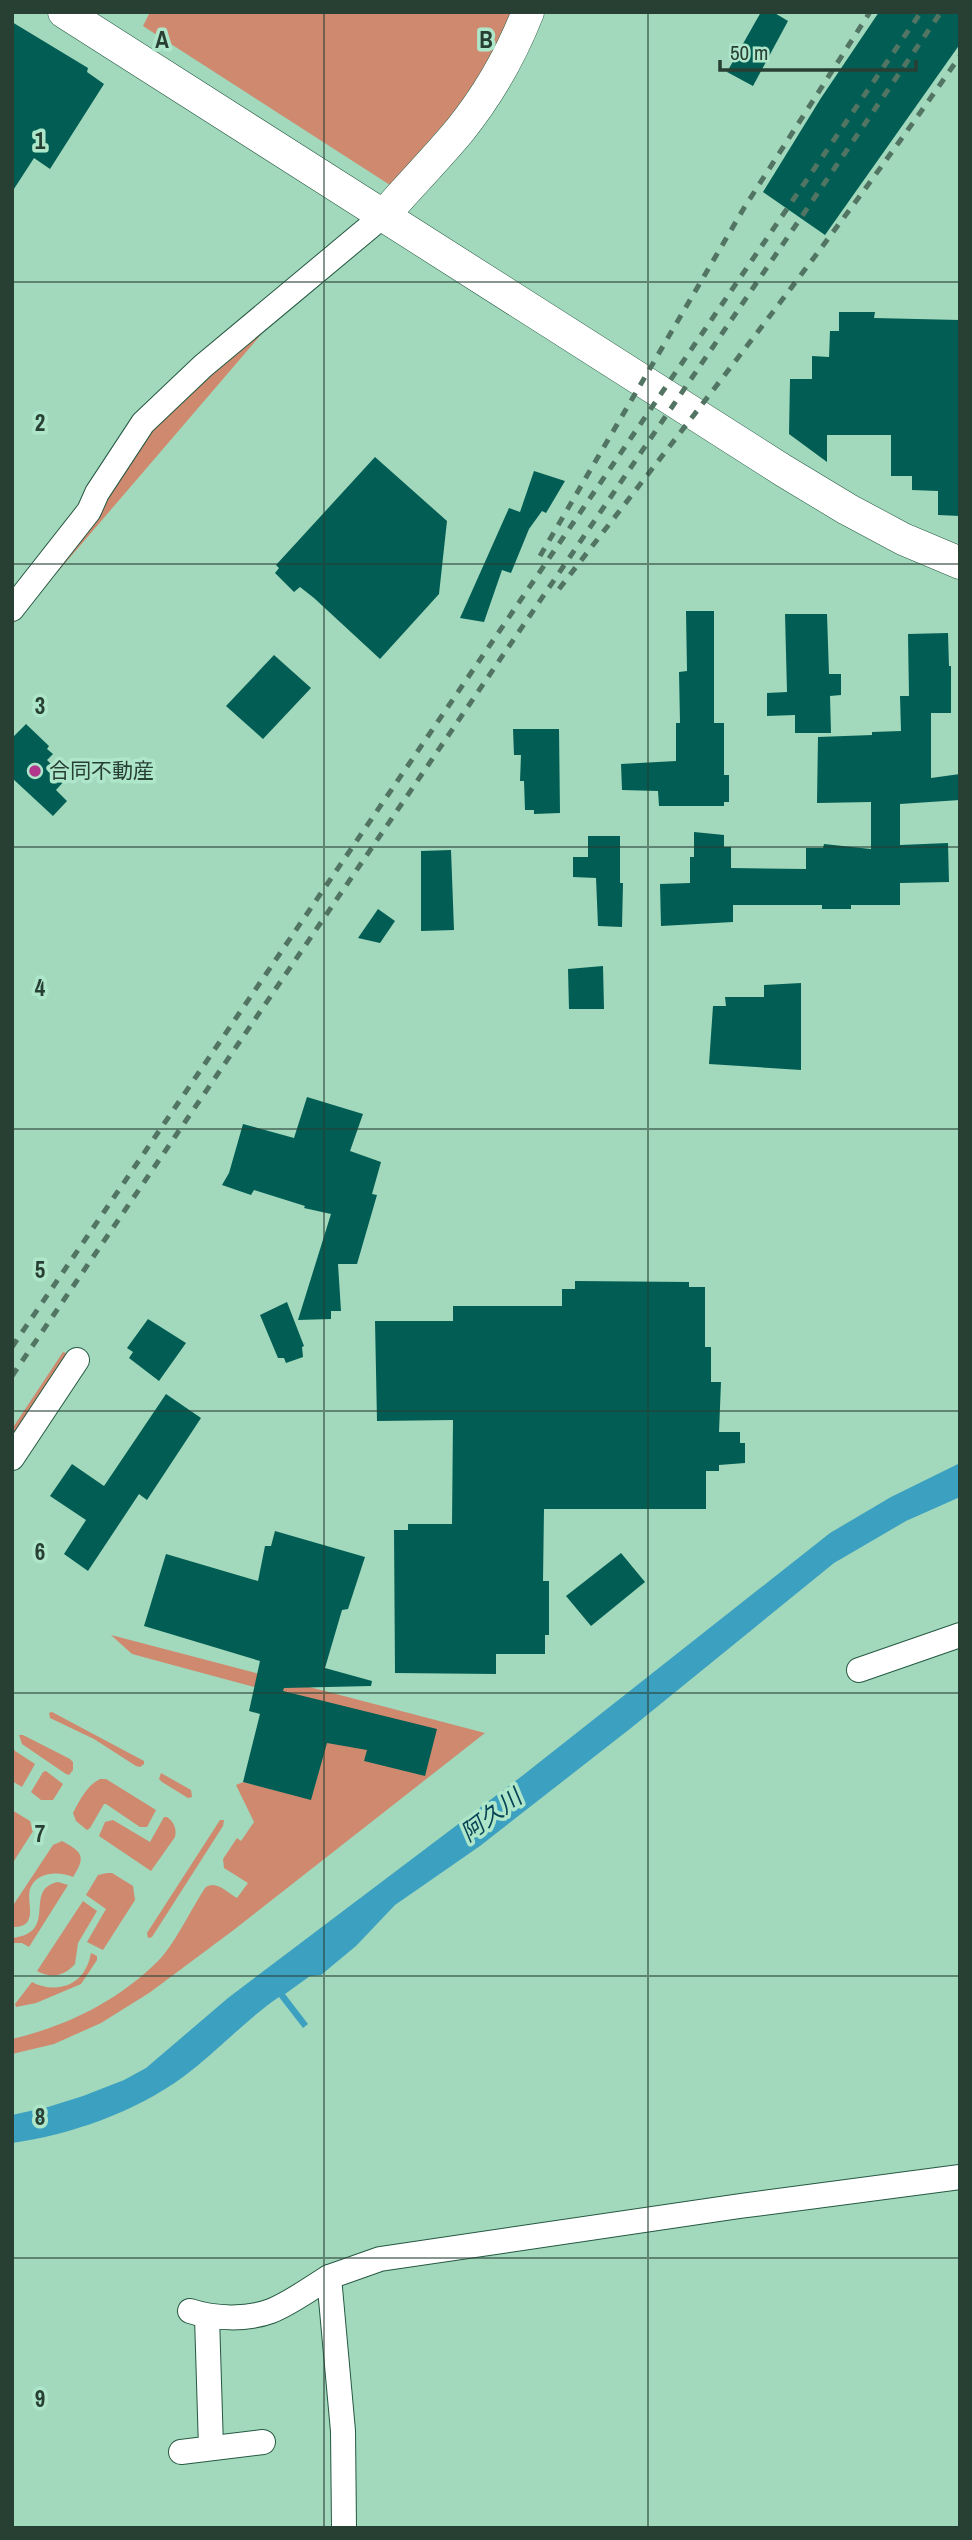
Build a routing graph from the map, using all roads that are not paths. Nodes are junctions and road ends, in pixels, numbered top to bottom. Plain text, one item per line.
1 (64, 12) edge
2 (527, 12) edge
3 (384, 215) junction
4 (960, 563) edge
5 (12, 609) edge
6 (76, 1360) dead end
7 (12, 1458) edge
8 (960, 1635) edge
9 (859, 1670) dead end
10 (960, 2177) edge
11 (329, 2277) junction
12 (263, 2442) dead end
13 (211, 2448) junction
14 (181, 2452) dead end
15 (344, 2528) edge

1 - 3 street
2 - 3 street
3 - 4 street
3 - 5 street
6 - 7 street
8 - 9 street
10 - 11 street
11 - 13 street
11 - 15 street
12 - 13 street
13 - 14 street

